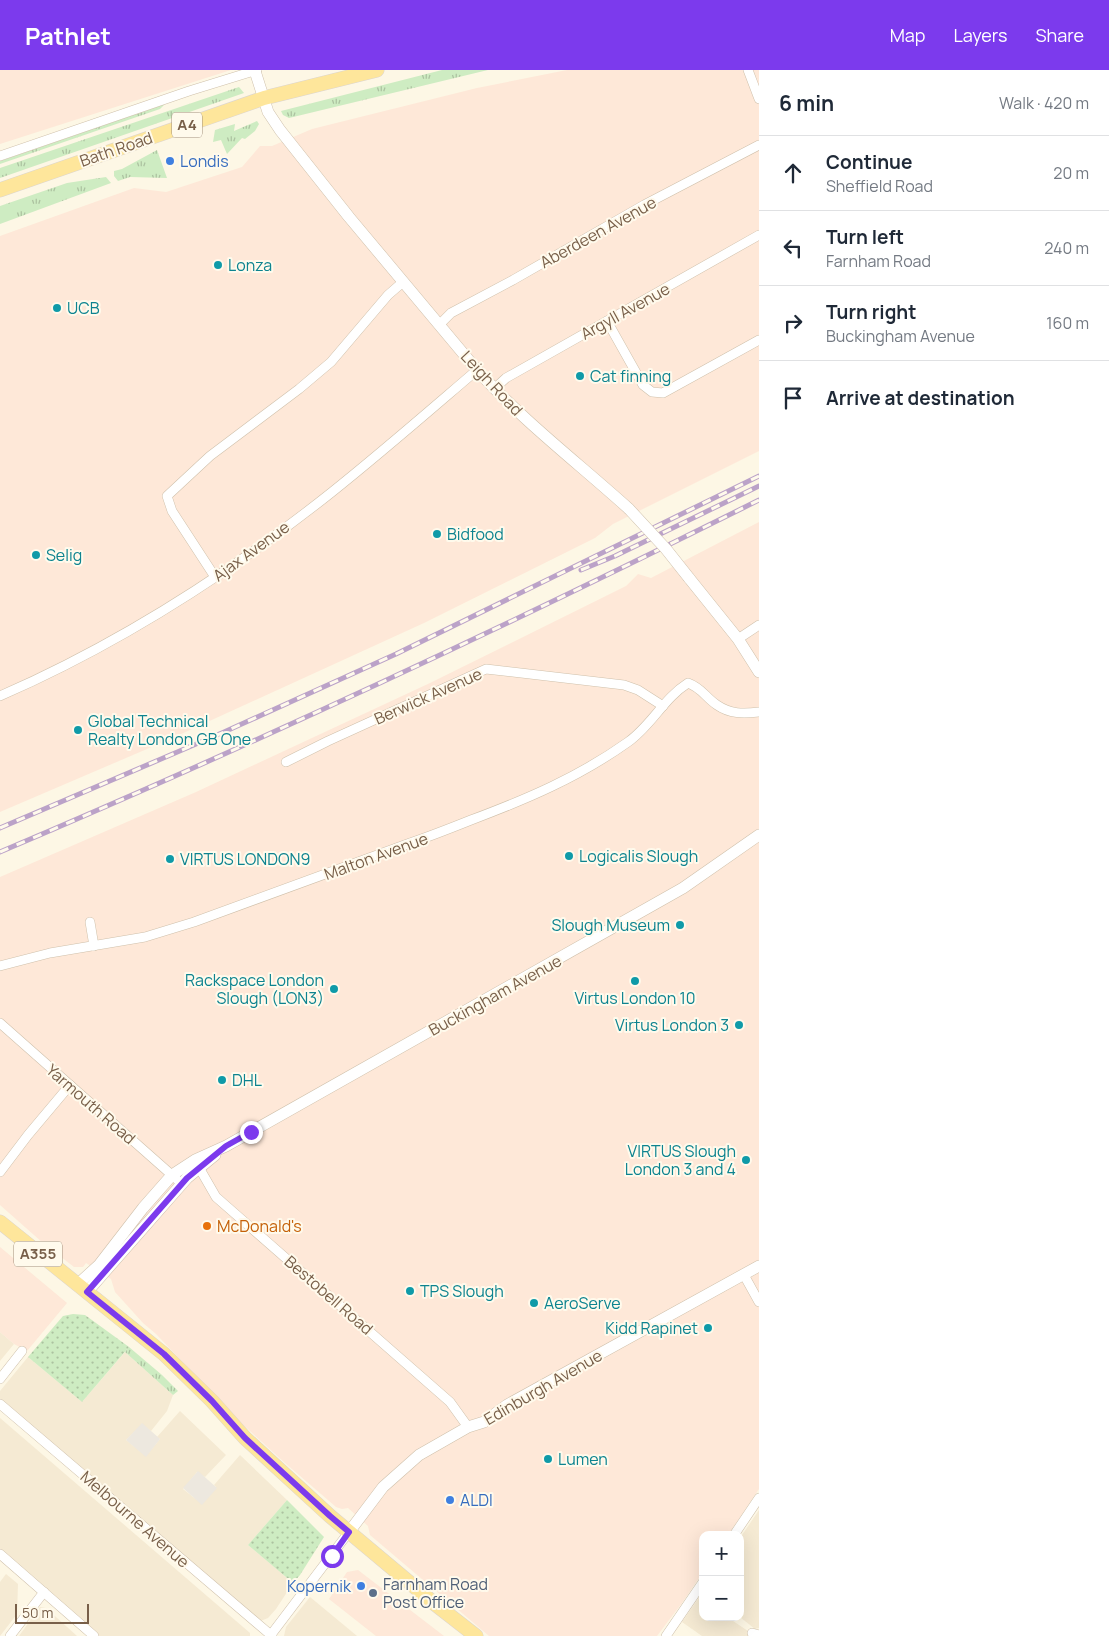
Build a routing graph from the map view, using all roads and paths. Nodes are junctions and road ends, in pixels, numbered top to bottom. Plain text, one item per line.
1 (256, 70) edge
2 (377, 70) edge
3 (748, 70) edge
4 (264, 98) junction
5 (759, 98) edge
6 (759, 145) edge
7 (0, 156) edge
8 (0, 190) edge
9 (759, 235) edge
10 (403, 282) junction
11 (607, 321) junction
12 (440, 324) junction
13 (759, 340) edge
14 (477, 370) junction
15 (494, 389) junction
16 (215, 577) junction
17 (759, 625) edge
18 (738, 638) junction
19 (759, 672) edge
20 (0, 696) edge
21 (662, 706) junction
22 (759, 712) edge
23 (286, 762) dead end
24 (759, 835) edge
25 (90, 922) dead end
26 (94, 946) junction
27 (0, 966) edge
28 (0, 1024) edge
29 (70, 1086) junction
30 (197, 1164) junction
31 (0, 1172) edge
32 (172, 1175) junction
33 (182, 1184) junction
34 (0, 1222) edge
35 (759, 1266) edge
36 (744, 1275) junction
37 (82, 1288) junction
38 (759, 1302) edge
39 (22, 1351) dead end
40 (0, 1378) edge
41 (0, 1404) edge
42 (468, 1427) junction
43 (759, 1498) edge
44 (737, 1531) edge
45 (349, 1532) junction
46 (0, 1554) edge
47 (699, 1588) edge
48 (44, 1592) junction
49 (10, 1636) edge
50 (94, 1636) edge
51 (271, 1636) edge
52 (476, 1636) edge
53 (666, 1636) edge

1 - 4 street, Leigh Road
1 - 7 street
2 - 4 main road, Bath Road / A4
3 - 5 street
4 - 8 main road, Bath Road / A4
4 - 10 street, Leigh Road
6 - 12 street, Aberdeen Avenue
9 - 11 street, Argyll Avenue
10 - 12 street, Leigh Road
10 - 16 street
11 - 13 street
11 - 15 street, Argyll Avenue
12 - 14 street, Leigh Road
14 - 15 street, Leigh Road
14 - 16 street, Ajax Avenue
15 - 18 street, Leigh Road, bridge
16 - 20 street, Ajax Avenue
17 - 18 street
18 - 19 street, Leigh Road
21 - 22 street, Malton Avenue
21 - 23 street, Berwick Avenue
21 - 26 street, Malton Avenue
24 - 30 street, Buckingham Avenue
25 - 26 street
26 - 27 street, Malton Avenue
28 - 29 street, Yarmouth Road
29 - 31 street
29 - 32 street, Yarmouth Road
30 - 32 street, Buckingham Avenue
30 - 33 street, Buckingham Avenue
30 - 42 street, Bestobell Road
32 - 33 street, Yarmouth Road
32 - 37 street, Buckingham Avenue
33 - 37 street, Buckingham Avenue
34 - 37 main road, A355
35 - 36 street, Edinburgh Avenue
36 - 38 street
36 - 42 street, Edinburgh Avenue
37 - 45 main road, A355
39 - 40 street
41 - 51 street, Melbourne Avenue
42 - 45 street, Edinburgh Avenue
43 - 44 street
45 - 51 street
45 - 52 main road, A355
46 - 48 street
47 - 53 street
48 - 49 street
48 - 50 street

